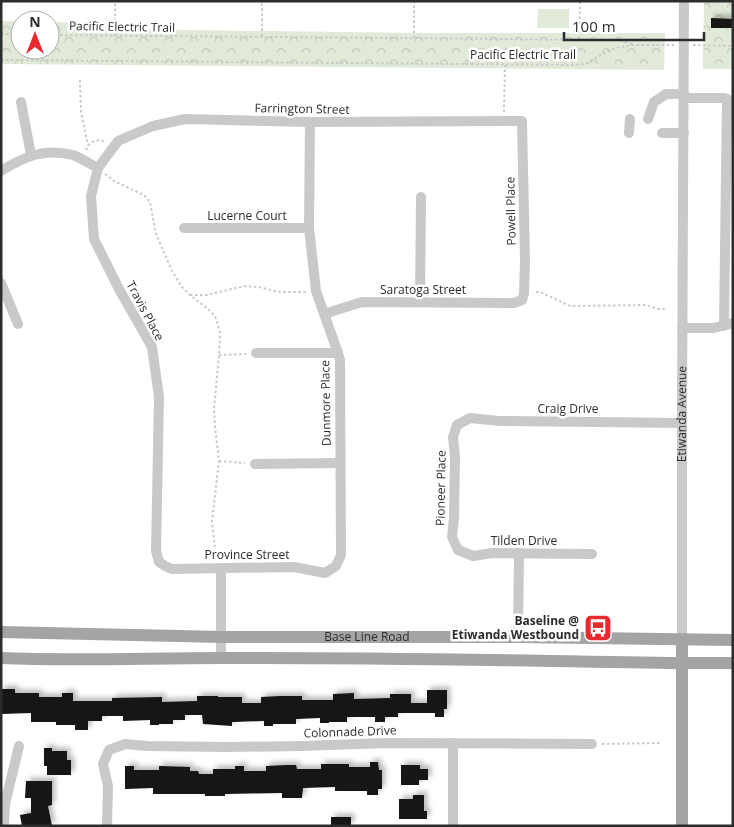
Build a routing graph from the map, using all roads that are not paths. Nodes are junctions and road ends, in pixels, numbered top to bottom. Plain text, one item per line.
1 (684, 1) edge
2 (684, 96) junction
3 (730, 101) edge
4 (21, 102) dead end
5 (630, 119) dead end
6 (648, 119) dead end
7 (522, 121) joint
8 (310, 122) junction
9 (629, 133) dead end
10 (662, 133) dead end
11 (684, 133) junction
12 (31, 155) junction
13 (98, 168) junction
14 (1, 171) edge
15 (421, 197) dead end
16 (184, 228) dead end
17 (310, 228) junction
18 (1, 283) edge
19 (522, 300) joint
20 (420, 302) junction
21 (324, 314) junction
22 (18, 324) dead end
23 (728, 324) edge
24 (682, 328) junction
25 (256, 353) road end
26 (338, 353) junction
27 (682, 423) junction
28 (457, 426) joint
29 (339, 463) junction
30 (255, 464) road end
31 (458, 550) joint
32 (519, 553) junction
33 (592, 554) dead end
34 (159, 562) joint
35 (219, 563) junction
36 (336, 566) joint
37 (1, 632) edge
38 (222, 637) junction
39 (518, 637) junction
40 (682, 640) junction
41 (733, 640) edge
42 (1, 658) edge
43 (220, 658) junction
44 (682, 663) junction
45 (733, 663) edge
46 (453, 743) junction
47 (592, 744) road end
48 (19, 746) dead end
49 (4, 826) edge
50 (108, 826) edge
51 (453, 826) edge
52 (682, 826) edge

1 - 2 street, Etiwanda Avenue
2 - 3 street
2 - 6 street
2 - 11 street, Etiwanda Avenue
3 - 23 street
4 - 12 street
5 - 9 street
7 - 8 street, Farrington Street
7 - 19 street, Powell Place
8 - 13 street, Farrington Street
8 - 17 street, Dunmore Place
10 - 11 street
11 - 24 street, Etiwanda Avenue
12 - 13 street
12 - 14 street
13 - 34 street, Travis Place
15 - 20 street
16 - 17 street, Lucerne Court
17 - 21 street, Dunmore Place
18 - 22 street
19 - 20 street, Saratoga Street
20 - 21 street, Saratoga Street
21 - 26 street, Dunmore Place
23 - 24 street
24 - 27 street, Etiwanda Avenue
25 - 26 street
26 - 29 street, Dunmore Place
27 - 28 street, Craig Drive
27 - 40 street, Etiwanda Avenue
28 - 31 street, Pioneer Place
29 - 30 street
29 - 36 street, Dunmore Place
31 - 32 street, Tilden Drive
32 - 33 street, Tilden Drive
32 - 39 street
34 - 35 street, Province Street
35 - 36 street, Province Street
35 - 38 street
37 - 38 main road, Base Line Road
38 - 39 main road, Base Line Road
38 - 43 street
39 - 40 main road, Base Line Road
40 - 41 main road, Base Line Road
40 - 44 main road, Etiwanda Avenue
42 - 43 main road, Base Line Road
43 - 44 main road, Base Line Road
44 - 45 main road, Base Line Road
44 - 52 main road, Etiwanda Avenue
46 - 47 street, Colonnade Drive
46 - 50 street, Colonnade Drive
46 - 51 street
48 - 49 street

